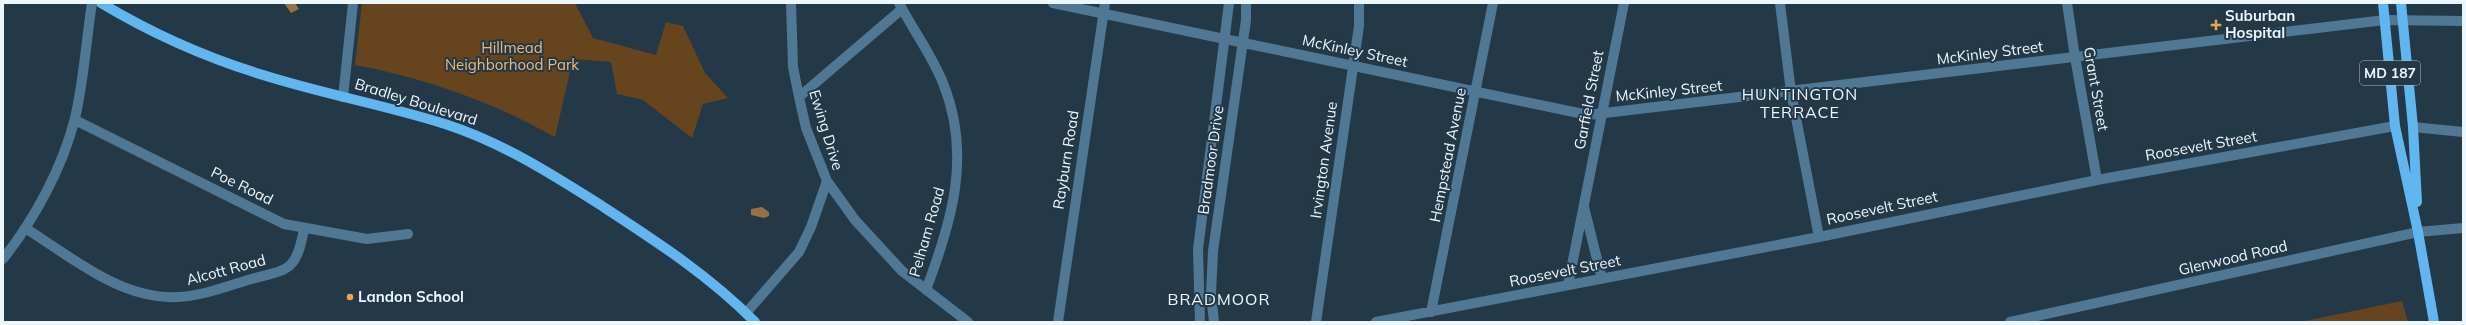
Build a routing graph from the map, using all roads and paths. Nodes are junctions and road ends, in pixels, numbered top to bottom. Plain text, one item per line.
1 (92, 3) edge
2 (101, 3) edge
3 (353, 3) edge
4 (791, 3) edge
5 (1053, 3) edge
6 (1105, 3) edge
7 (1229, 3) edge
8 (1246, 3) edge
9 (1359, 3) edge
10 (1494, 3) edge
11 (1624, 3) edge
12 (1780, 3) edge
13 (2067, 3) edge
14 (2384, 3) edge
15 (2401, 3) edge
16 (900, 6) edge
17 (1104, 15) junction
18 (2385, 20) junction
19 (2402, 20) junction
20 (2463, 21) edge
21 (1226, 40) junction
22 (1242, 43) junction
23 (2075, 57) junction
24 (1353, 67) junction
25 (1476, 92) junction
26 (1791, 92) junction
27 (343, 97) junction
28 (799, 97) junction
29 (1602, 114) junction
30 (75, 120) junction
31 (2395, 126) junction
32 (2413, 127) junction
33 (2463, 132) edge
34 (2098, 180) junction
35 (827, 182) junction
36 (1583, 203) junction
37 (24, 228) junction
38 (2463, 228) edge
39 (304, 229) junction
40 (2418, 232) junction
41 (408, 234) dead end
42 (1819, 237) junction
43 (3, 259) edge
44 (1602, 279) junction
45 (1568, 285) junction
46 (926, 290) junction
47 (1431, 312) junction
48 (746, 313) junction
49 (755, 322) edge
50 (968, 322) edge
51 (1058, 322) edge
52 (1200, 322) edge
53 (1214, 322) edge
54 (1316, 322) edge
55 (1376, 322) edge
56 (2010, 322) edge
57 (2434, 322) edge

1 - 30 street
2 - 27 main road, Bradley Boulevard
3 - 27 street
4 - 28 street, Ewing Drive
5 - 17 street, McKinley Street
6 - 17 street, Rayburn Road
7 - 21 street, Bradmoor Drive
8 - 22 street, Bradmoor Drive
9 - 24 street, Irvington Avenue
10 - 25 street, Hempstead Avenue
11 - 29 street, Garfield Street
12 - 26 street
13 - 23 street, Grant Street
14 - 18 main road, MD 187
15 - 19 main road, MD 187
16 - 28 street
16 - 46 street, Pelham Road
17 - 21 street, McKinley Street
17 - 51 street, Rayburn Road
18 - 19 street, McKinley Street
18 - 23 street, McKinley Street
18 - 31 main road, MD 187
19 - 20 street, McKinley Street
19 - 32 main road, MD 187
21 - 22 street, McKinley Street
21 - 52 street, Bradmoor Drive
22 - 24 street, McKinley Street
22 - 53 street, Bradmoor Drive
23 - 26 street, McKinley Street
23 - 34 street, Grant Street
24 - 25 street, McKinley Street
24 - 54 street, Irvington Avenue
25 - 29 street, McKinley Street
25 - 47 street, Hempstead Avenue
26 - 29 street, McKinley Street
26 - 42 street
27 - 48 main road, Bradley Boulevard
28 - 35 street, Ewing Drive
29 - 36 street, Garfield Street
30 - 37 street
30 - 39 street, Poe Road
31 - 34 street, Roosevelt Street
31 - 40 main road, MD 187
32 - 33 street
32 - 40 main road, MD 187
34 - 42 street, Roosevelt Street
35 - 46 street
35 - 48 street, Ewing Drive
36 - 44 street, Garfield Street
36 - 45 street, Garfield Street
37 - 39 street, Alcott Road
37 - 43 street
38 - 40 street, Glenwood Road
39 - 41 street, Poe Road
40 - 56 street, Glenwood Road
40 - 57 main road, MD 187
42 - 44 street, Roosevelt Street
44 - 45 street, Roosevelt Street
45 - 47 street, Roosevelt Street
46 - 50 street
47 - 55 street, Roosevelt Street
48 - 49 main road, Bradley Boulevard

